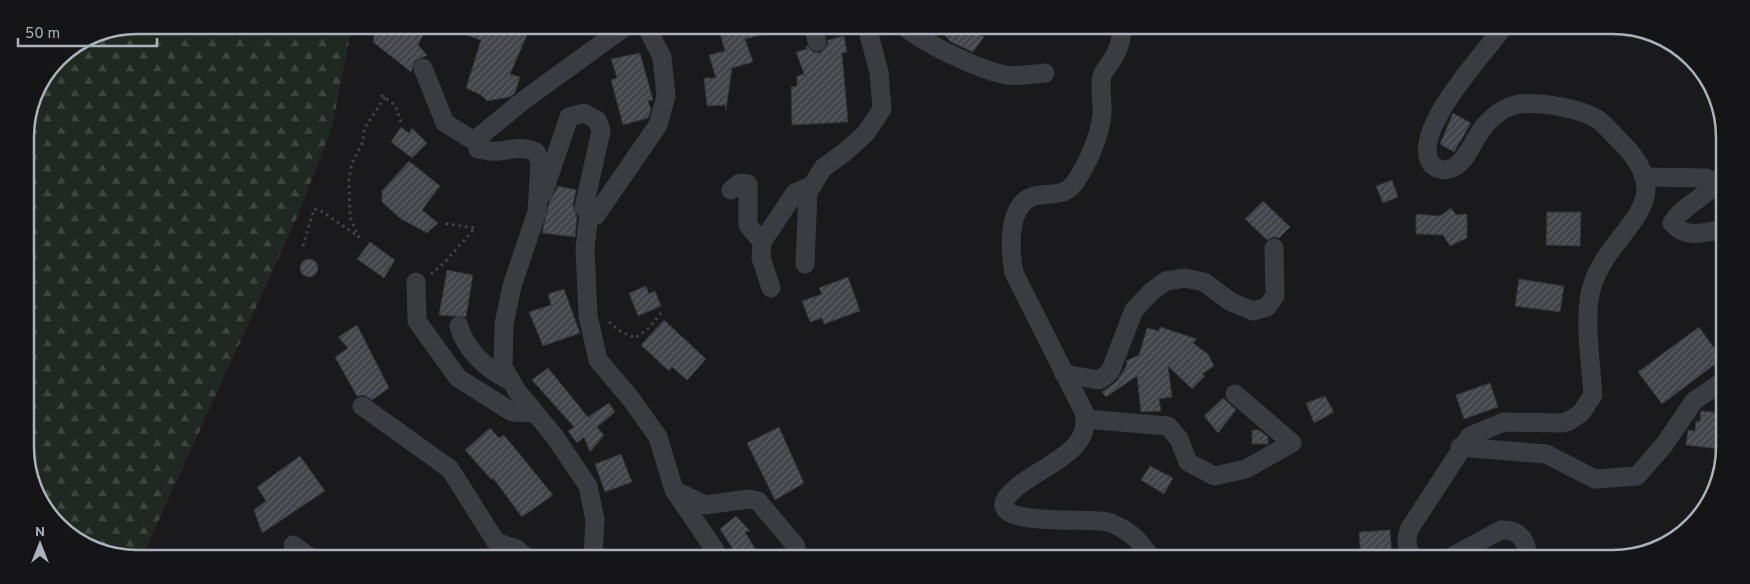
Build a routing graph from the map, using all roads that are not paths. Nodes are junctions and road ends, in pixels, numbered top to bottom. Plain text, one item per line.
1 (615, 34) edge
2 (650, 34) edge
3 (869, 34) edge
4 (913, 34) edge
5 (1122, 34) edge
6 (1497, 34) edge
7 (423, 68) dead end
8 (1044, 73) dead end
9 (476, 142) junction
10 (1644, 177) junction
11 (813, 185) junction
12 (731, 190) dead end
13 (536, 212) junction
14 (589, 214) junction
15 (1716, 230) edge
16 (762, 242) junction
17 (1274, 248) dead end
18 (805, 264) dead end
19 (416, 282) road end
20 (770, 288) dead end
21 (459, 326) dead end
22 (1064, 374) junction
23 (509, 380) junction
24 (1716, 386) edge
25 (1235, 394) dead end
26 (362, 406) dead end
27 (535, 413) junction
28 (1085, 419) junction
29 (1460, 448) junction
30 (674, 490) junction
31 (518, 550) edge
32 (593, 550) edge
33 (715, 550) edge
34 (796, 550) edge
35 (1145, 550) edge
36 (1410, 550) edge
37 (1464, 550) edge
38 (1527, 550) edge

1 - 9 street
2 - 14 street
3 - 11 street
4 - 8 street
5 - 22 street
6 - 10 street
7 - 9 street
9 - 13 street
10 - 15 street
10 - 29 street
11 - 16 street
11 - 18 street
12 - 16 street
13 - 14 street
13 - 23 street
14 - 30 street
16 - 20 street
17 - 22 street
19 - 27 street
21 - 23 street
22 - 28 street
23 - 27 street
24 - 29 street
25 - 28 street
26 - 31 street
27 - 32 street
28 - 35 street
29 - 36 street
30 - 33 street
30 - 34 street
37 - 38 street

